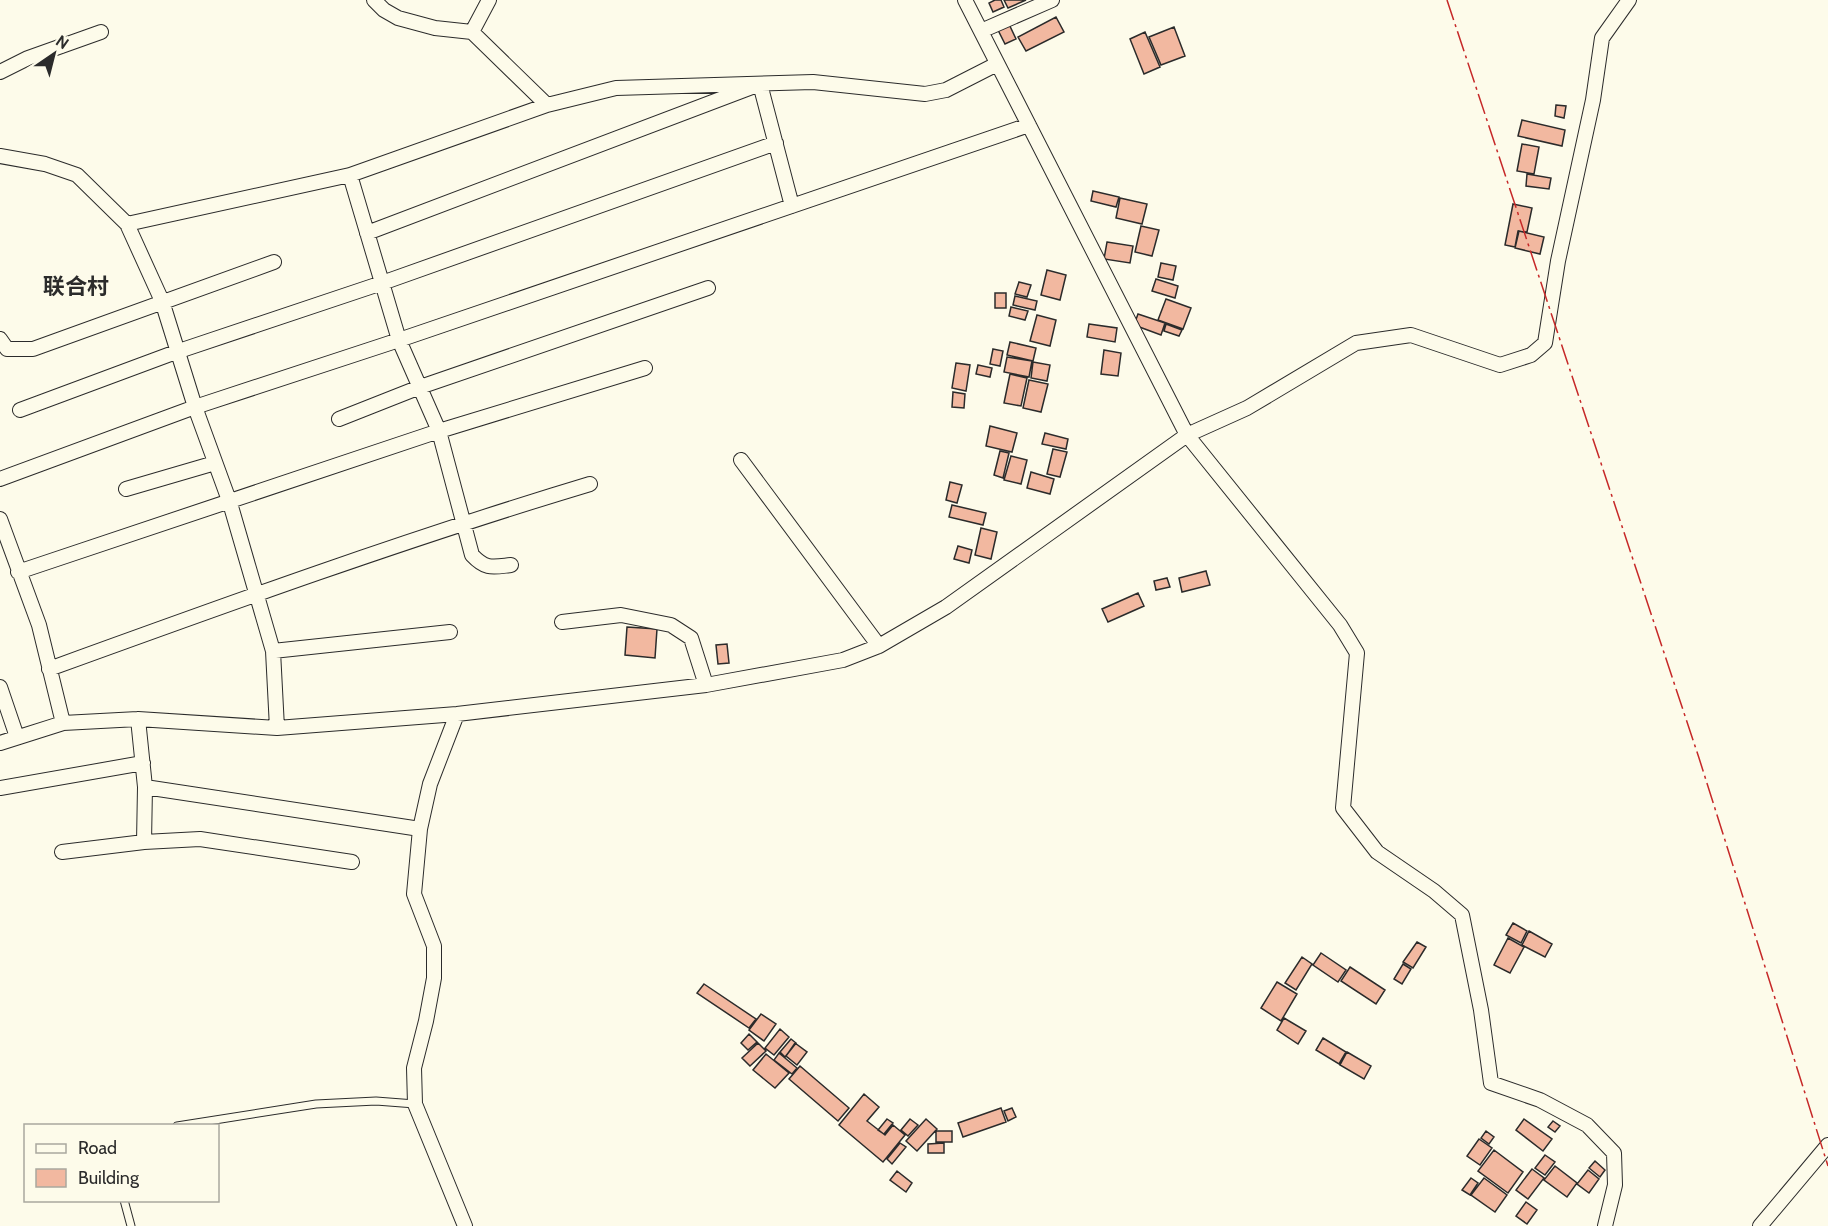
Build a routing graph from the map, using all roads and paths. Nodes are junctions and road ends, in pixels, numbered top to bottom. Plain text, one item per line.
1 (374, 0) edge
2 (489, 0) edge
3 (965, 0) edge
4 (1052, 0) edge
5 (1629, 0) edge
6 (981, 31) junction
7 (101, 32) dead end
8 (472, 32) junction
9 (997, 64) junction
10 (0, 72) edge
11 (760, 84) junction
12 (547, 105) junction
13 (1029, 125) junction
14 (776, 143) junction
15 (0, 156) edge
16 (350, 175) junction
17 (792, 206) junction
18 (127, 224) junction
19 (367, 232) junction
20 (274, 262) dead end
21 (382, 283) junction
22 (708, 288) dead end
23 (162, 302) junction
24 (0, 339) edge
25 (399, 340) junction
26 (176, 352) junction
27 (645, 368) dead end
28 (420, 387) junction
29 (195, 407) junction
30 (20, 410) dead end
31 (339, 418) dead end
32 (439, 431) junction
33 (1187, 435) junction
34 (741, 460) dead end
35 (215, 463) junction
36 (0, 479) edge
37 (590, 484) dead end
38 (126, 489) dead end
39 (230, 502) junction
40 (0, 519) edge
41 (464, 522) junction
42 (511, 565) dead end
43 (18, 572) junction
44 (257, 593) junction
45 (562, 622) dead end
46 (450, 632) dead end
47 (879, 646) junction
48 (273, 651) junction
49 (49, 669) junction
50 (706, 685) junction
51 (0, 687) edge
52 (457, 714) junction
53 (138, 718) junction
54 (63, 723) junction
55 (277, 728) junction
56 (17, 737) junction
57 (0, 743) edge
58 (143, 763) junction
59 (146, 787) junction
60 (0, 788) edge
61 (420, 829) junction
62 (144, 842) junction
63 (62, 852) dead end
64 (352, 862) dead end
65 (415, 1104) junction
66 (184, 1124) edge
67 (1828, 1145) edge
68 (125, 1202) edge
69 (131, 1226) edge
70 (465, 1226) edge
71 (1605, 1226) edge
72 (1760, 1226) edge

1 - 8 street
2 - 8 street
3 - 6 street
4 - 6 street
5 - 33 street
6 - 9 street
7 - 10 street
8 - 12 street
9 - 11 street
9 - 13 street
11 - 12 street
11 - 14 street
11 - 19 street
12 - 16 street
13 - 17 street
13 - 33 street
14 - 17 street
14 - 21 street
15 - 18 street
16 - 18 street
16 - 19 street
17 - 25 street
18 - 23 street
19 - 21 street
20 - 23 street
21 - 25 street
21 - 26 street
22 - 28 street
23 - 24 street
23 - 26 street
25 - 28 street
25 - 29 street
26 - 29 street
26 - 30 street
27 - 32 street
28 - 31 street
28 - 32 street
29 - 35 street
29 - 36 street
32 - 39 street
32 - 41 street
33 - 47 street
33 - 71 street
34 - 47 street
35 - 38 street
35 - 39 street
37 - 41 street
39 - 43 street
39 - 44 street
40 - 43 street
41 - 42 street
41 - 44 street
43 - 49 street
44 - 48 street
44 - 49 street
45 - 50 street
46 - 48 street
47 - 50 street
48 - 55 street
49 - 54 street
50 - 52 street
51 - 56 street
52 - 55 street
52 - 61 street
53 - 54 street
53 - 55 street
53 - 58 street
54 - 56 street
56 - 57 street
58 - 59 street
58 - 60 street
59 - 61 street
59 - 62 street
61 - 65 street
62 - 63 street
62 - 64 street
65 - 66 lane
65 - 70 street
67 - 72 street
68 - 69 lane

